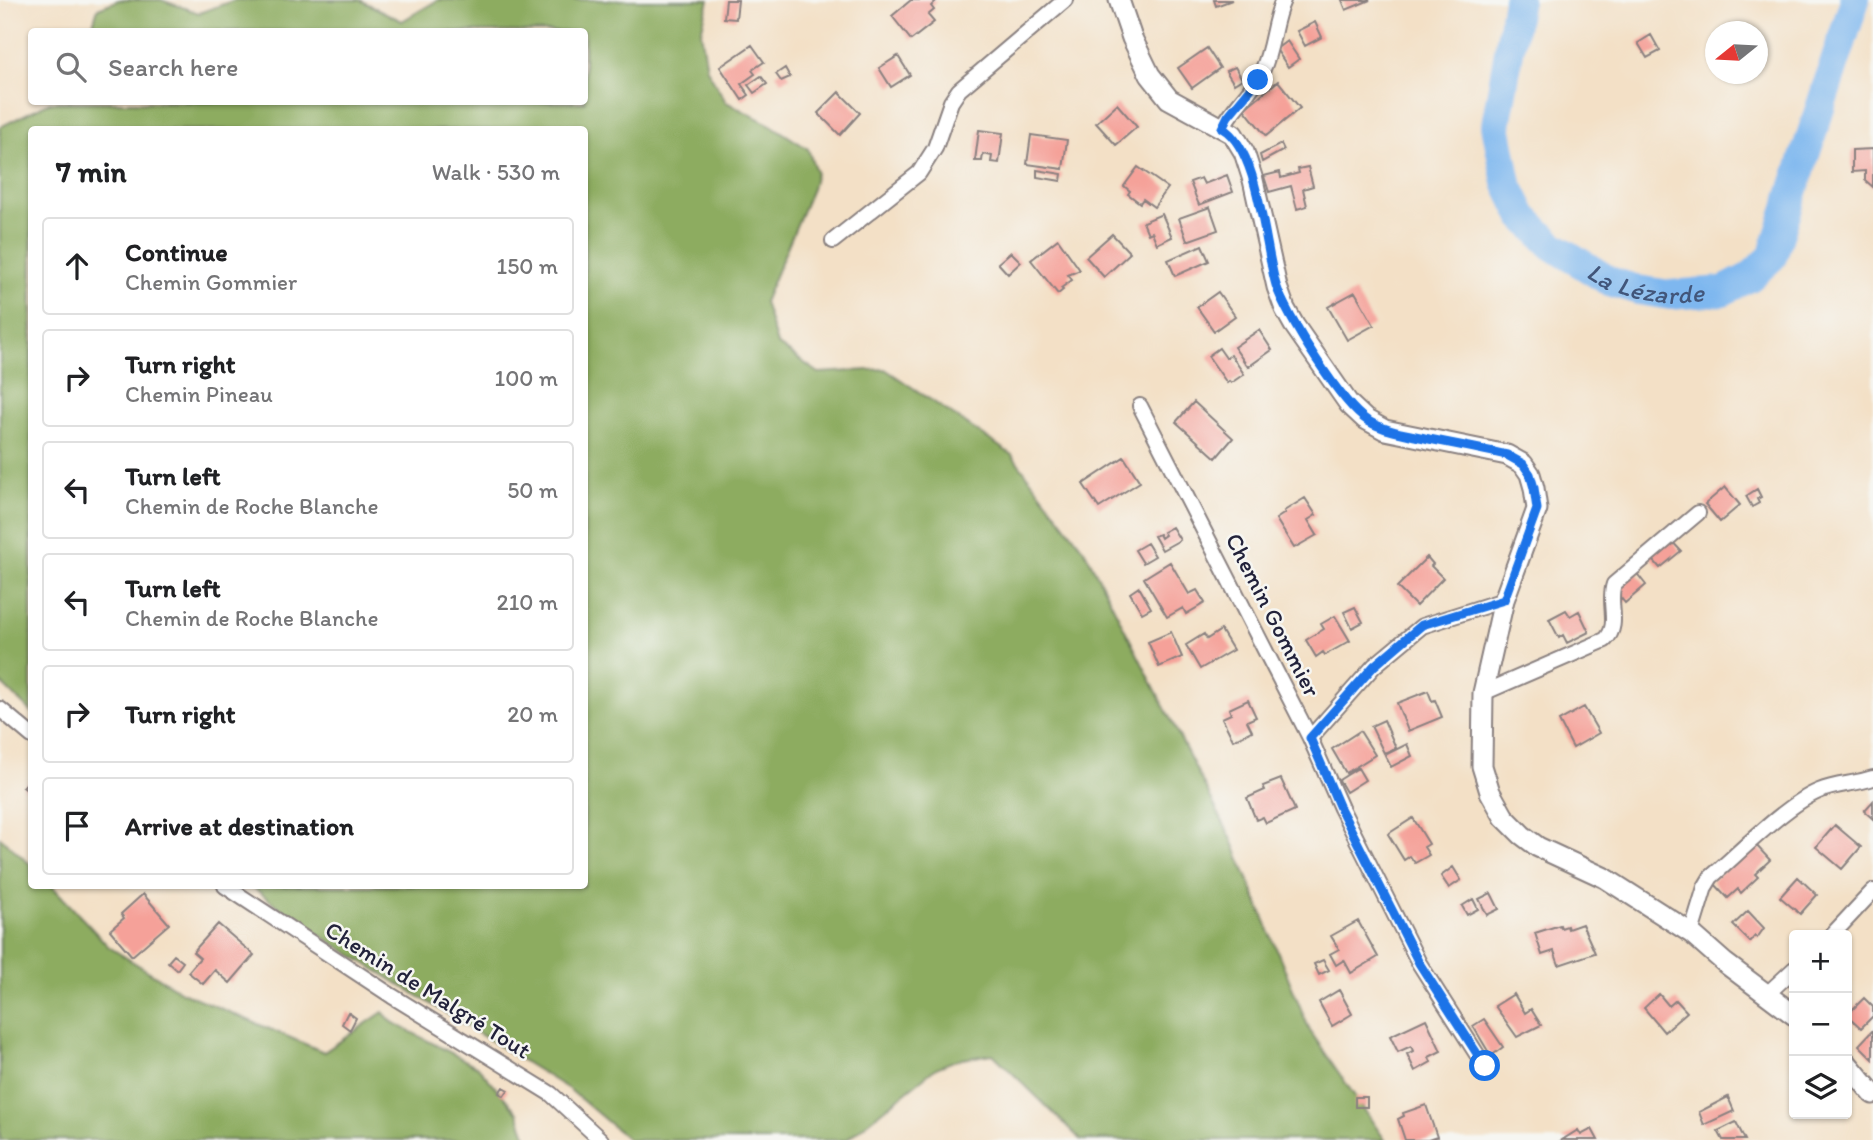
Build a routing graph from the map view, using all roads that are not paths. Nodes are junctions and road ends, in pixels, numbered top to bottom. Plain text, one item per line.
1 (1065, 0) edge
2 (1119, 0) edge
3 (1283, 0) edge
4 (1222, 128) junction
5 (833, 242) dead end
6 (1140, 406) dead end
7 (1698, 513) dead end
8 (1504, 600) junction
9 (1483, 693) junction
10 (0, 709) edge
11 (28, 733) edge
12 (1310, 738) junction
13 (1873, 778) edge
14 (230, 889) edge
15 (1873, 891) edge
16 (1837, 930) edge
17 (1691, 933) junction
18 (1789, 974) edge
19 (1766, 995) junction
20 (1789, 1012) edge
21 (1485, 1066) dead end
22 (1852, 1069) edge
23 (1873, 1094) edge
24 (601, 1140) edge

1 - 5 street
2 - 4 main road
3 - 4 street
4 - 8 main road
6 - 12 street, Chemin Gommier
7 - 9 street
8 - 9 main road
8 - 12 street
9 - 17 main road
10 - 11 street
12 - 21 street, Chemin Gommier
13 - 17 street
14 - 24 street, Chemin de Malgré Tout
15 - 16 street
17 - 19 main road
18 - 19 street
19 - 20 main road
22 - 23 main road

